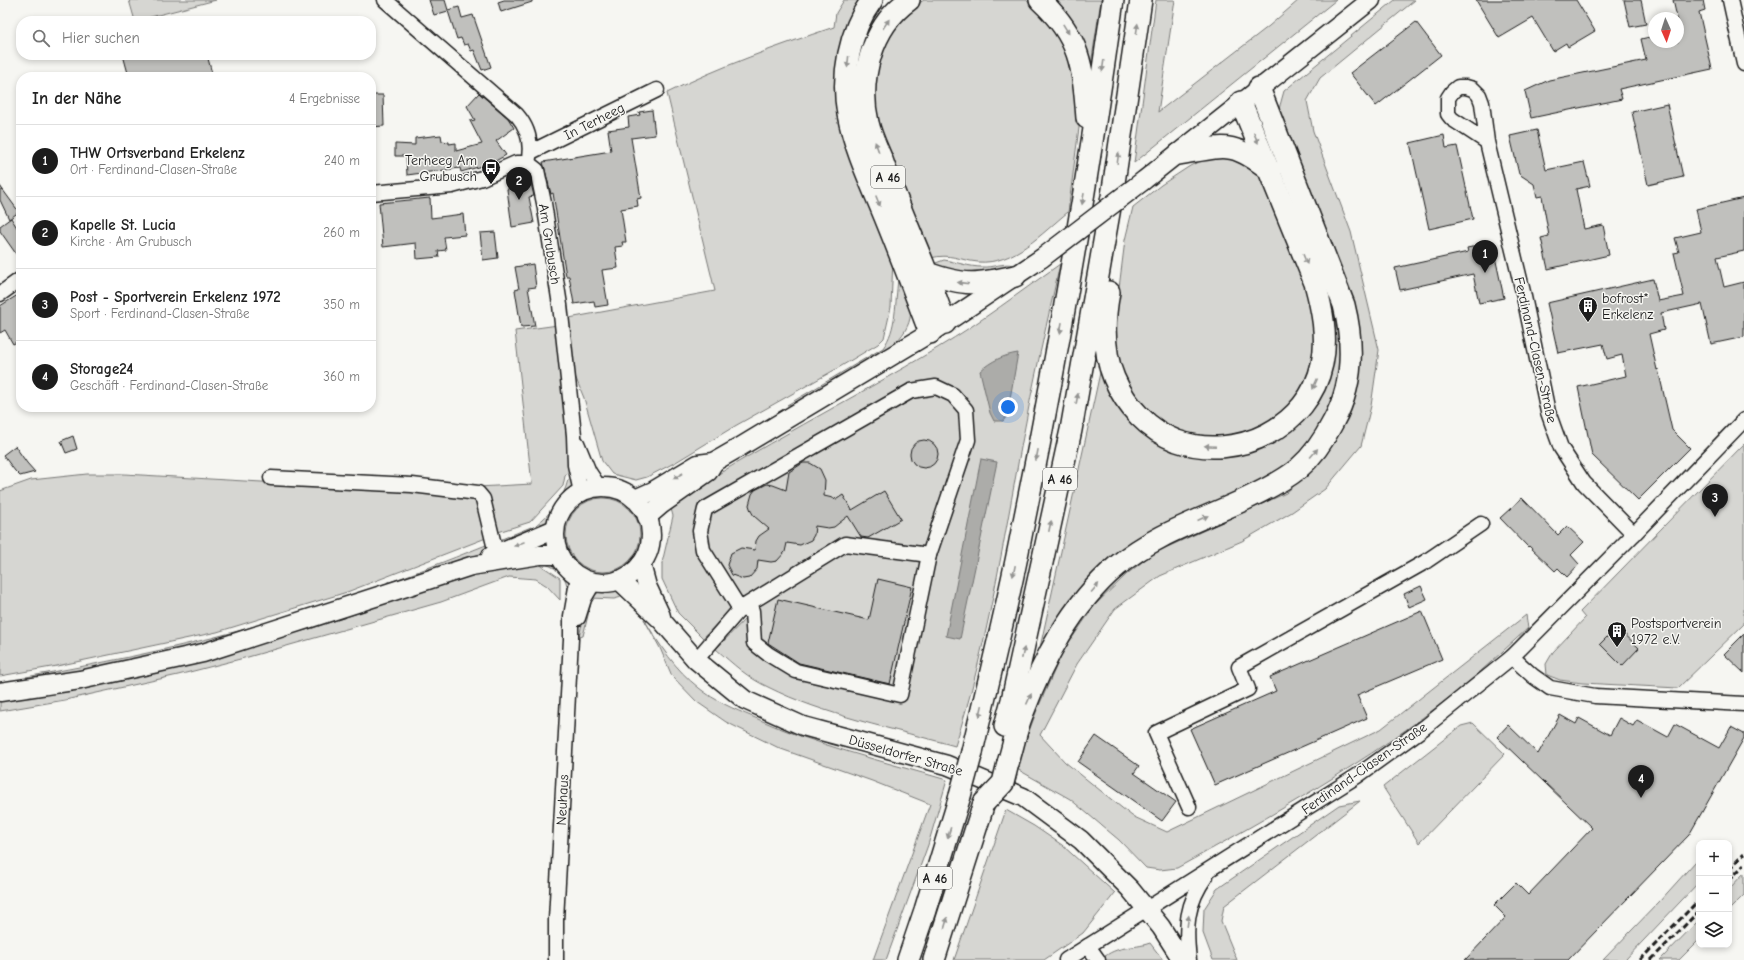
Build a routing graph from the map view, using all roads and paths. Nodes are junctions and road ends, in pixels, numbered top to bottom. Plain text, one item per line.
1 (385, 0) edge
2 (872, 0) edge
3 (908, 0) edge
4 (1040, 0) edge
5 (1113, 0) edge
6 (1141, 0) edge
7 (1370, 0) edge
8 (1730, 0) edge
9 (1744, 64) edge
10 (1259, 88) junction
11 (657, 90) dead end
12 (1241, 102) junction
13 (1487, 142) dead end
14 (1179, 154) junction
15 (530, 158) junction
16 (1090, 161) junction
17 (1271, 171) junction
18 (376, 193) edge
19 (1112, 196) junction
20 (927, 273) junction
21 (1015, 276) junction
22 (16, 283) edge
23 (0, 294) edge
24 (938, 328) junction
25 (1744, 420) edge
26 (574, 435) junction
27 (714, 462) junction
28 (271, 478) dead end
29 (599, 487) junction
30 (581, 492) junction
31 (635, 499) junction
32 (648, 516) junction
33 (1481, 524) dead end
34 (555, 529) junction
35 (1634, 534) junction
36 (496, 553) junction
37 (559, 555) junction
38 (929, 555) junction
39 (641, 564) junction
40 (471, 566) junction
41 (586, 579) junction
42 (619, 580) junction
43 (740, 609) junction
44 (663, 622) junction
45 (1512, 657) junction
46 (696, 660) junction
47 (0, 692) edge
48 (1744, 704) edge
49 (1002, 761) junction
50 (1189, 807) dead end
51 (1210, 870) junction
52 (1146, 910) junction
53 (1088, 946) junction
54 (556, 960) edge
55 (908, 960) edge
56 (934, 960) edge
57 (1066, 960) edge
58 (1098, 960) edge
59 (1182, 960) edge
60 (1189, 960) edge

1 - 15 street, Am Grubusch
2 -> 24 highway
20 -> 3 highway, A 46
4 -> 16 highway, A 46
5 -> 16 highway, A 46
19 -> 6 highway, A 46
7 - 10 main road
8 - 9 street
10 - 12 main road
49 -> 10 highway
11 - 15 street, In Terheeg
12 - 14 main road
12 -> 17 highway
13 - 35 street, Ferdinand-Clasen-Straße
14 - 17 highway
14 - 21 main road, bridge
15 - 18 street, In Terheeg
15 - 26 street, Am Grubusch
16 -> 55 highway, A 46, bridge
17 -> 19 highway
49 -> 19 highway, A 46
21 -> 20 highway
20 - 24 highway
21 - 24 main road
22 - 23 street
24 - 27 main road
25 - 35 street, Ferdinand-Clasen-Straße
26 - 29 street, Am Grubusch
26 - 30 street, Am Grubusch
27 -> 31 main road
27 - 32 main road
28 - 36 street
29 - 30 main road
29 - 31 main road
30 - 34 main road
31 - 32 main road
32 - 39 main road
33 - 50 street
34 -> 36 main road
34 - 37 main road
35 - 45 street, Ferdinand-Clasen-Straße
36 - 40 main road
37 - 40 main road
37 - 41 main road
38 - 43 street
38 - 43 street
38 - 43 street
39 - 42 main road
39 - 44 main road, Düsseldorfer Straße
40 - 47 main road
41 - 42 main road
41 - 54 street, Neuhaus
42 - 44 main road, Düsseldorfer Straße
43 - 46 street
44 - 46 main road, Düsseldorfer Straße
45 - 48 street
45 - 51 street, Ferdinand-Clasen-Straße
46 - 52 main road, Düsseldorfer Straße
56 -> 49 highway, A 46, bridge
51 - 52 street, Ferdinand-Clasen-Straße
60 -> 51 street, Ferdinand-Clasen-Straße
52 - 53 street, Ferdinand-Clasen-Straße
52 - 59 main road, Düsseldorfer Straße
53 - 57 street, Ferdinand-Clasen-Straße
53 - 58 street

